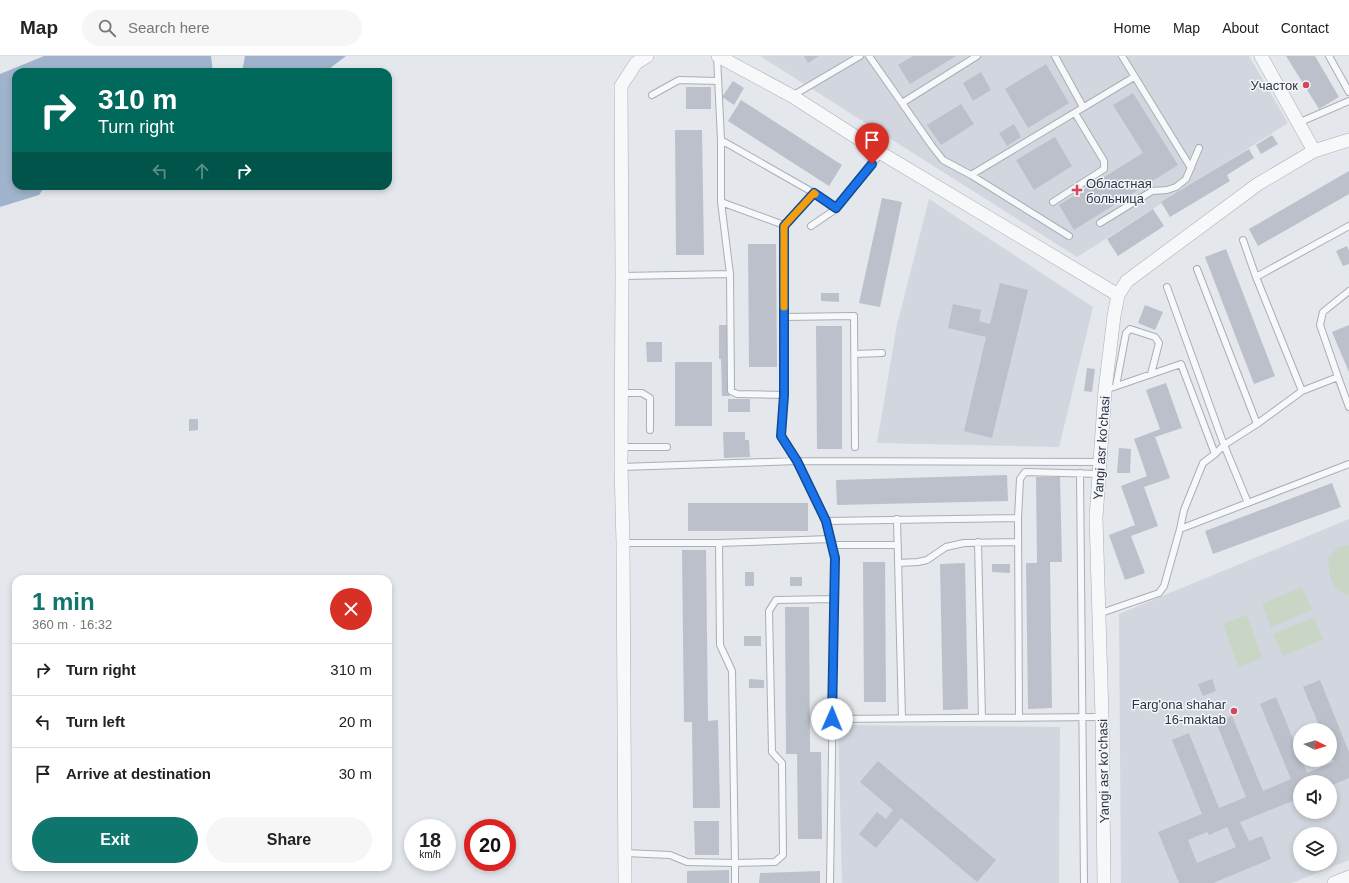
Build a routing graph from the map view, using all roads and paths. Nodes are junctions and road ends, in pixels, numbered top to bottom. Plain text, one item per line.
1 (645, 56) edge
2 (718, 56) edge
3 (860, 56) edge
4 (869, 56) edge
5 (977, 56) edge
6 (1055, 56) edge
7 (1122, 56) edge
8 (1261, 56) edge
9 (1329, 56) edge
10 (1134, 77) junction
11 (718, 81) junction
12 (1349, 92) edge
13 (652, 95) dead end
14 (792, 96) junction
15 (1349, 101) edge
16 (902, 102) junction
17 (1083, 107) junction
18 (1075, 113) junction
19 (1298, 123) junction
20 (721, 140) junction
21 (1349, 140) edge
22 (1199, 148) dead end
23 (1314, 151) junction
24 (881, 152) junction
25 (1191, 168) junction
26 (972, 175) junction
27 (814, 193) junction
28 (722, 202) junction
29 (1053, 202) dead end
30 (836, 208) junction
31 (1100, 222) dead end
32 (784, 226) junction
33 (811, 226) dead end
34 (1349, 226) edge
35 (1069, 236) dead end
36 (1244, 240) dead end
37 (1197, 269) dead end
38 (730, 274) junction
39 (622, 276) junction
40 (1256, 276) junction
41 (1167, 287) dead end
42 (1349, 291) edge
43 (1118, 295) junction
44 (784, 317) junction
45 (882, 353) dead end
46 (855, 354) junction
47 (1151, 374) junction
48 (1338, 377) junction
49 (1111, 388) junction
50 (1302, 391) junction
51 (621, 393) junction
52 (784, 395) junction
53 (1349, 406) edge
54 (1257, 424) junction
55 (650, 430) dead end
56 (1224, 445) junction
57 (621, 447) junction
58 (667, 447) dead end
59 (855, 447) dead end
60 (1215, 454) junction
61 (797, 461) junction
62 (1349, 464) edge
63 (621, 467) junction
64 (1099, 468) junction
65 (1080, 473) junction
66 (1248, 503) junction
67 (1018, 518) junction
68 (897, 519) junction
69 (826, 521) junction
70 (1180, 529) junction
71 (831, 542) junction
72 (978, 542) junction
73 (1018, 542) junction
74 (623, 543) junction
75 (719, 543) junction
76 (898, 545) junction
77 (898, 563) junction
78 (834, 599) junction
79 (1098, 614) junction
80 (1083, 717) junction
81 (1102, 717) junction
82 (982, 718) junction
83 (1019, 718) junction
84 (832, 719) junction
85 (902, 719) junction
86 (625, 853) junction
87 (735, 863) junction
88 (1349, 877) edge
89 (625, 883) edge
90 (735, 883) edge
91 (830, 883) edge
92 (1084, 883) edge
93 (1104, 883) edge
94 (1334, 883) edge

1 - 39 street
2 - 11 lane
2 - 14 street
3 - 14 lane
4 - 16 lane
5 - 16 lane
6 - 17 lane
7 - 10 lane
8 - 19 street
9 - 12 lane
10 - 17 lane
10 - 25 lane
11 - 13 lane
11 - 20 lane
14 - 24 street
15 - 19 lane
16 - 26 lane
17 - 18 lane
18 - 26 lane
18 - 29 lane
19 - 23 street
20 - 27 lane
20 - 28 lane
21 - 23 street, Yangi asr ko'chasi
22 - 25 lane
23 - 43 street, Yangi asr ko'chasi
24 - 30 lane
24 - 43 street
25 - 31 lane
26 - 35 lane
27 - 30 lane
27 - 32 lane
28 - 32 lane
28 - 38 lane
30 - 33 lane
32 - 44 lane
34 - 40 lane
36 - 40 lane
37 - 54 lane
38 - 39 lane
38 - 52 lane
39 - 51 street
40 - 50 lane
41 - 56 lane
42 - 48 lane
43 - 49 street, Yangi asr ko'chasi
44 - 46 lane
44 - 52 lane
45 - 46 lane
46 - 59 lane
47 - 49 lane
47 - 49 lane
47 - 60 lane
48 - 50 lane
48 - 53 lane
49 - 64 street, Yangi asr ko'chasi
50 - 54 lane
51 - 55 lane
51 - 57 street
52 - 61 lane
54 - 56 lane
56 - 60 lane
56 - 66 lane
57 - 58 lane
57 - 63 street
60 - 70 lane
61 - 63 lane
61 - 64 lane
61 - 69 lane
62 - 66 lane
63 - 74 street
64 - 65 lane
64 - 79 street, Yangi asr ko'chasi
65 - 67 lane
65 - 80 lane
66 - 70 lane
67 - 68 lane
67 - 73 lane
68 - 69 lane
68 - 76 lane
69 - 71 lane
70 - 79 lane
71 - 75 lane
71 - 76 lane
71 - 78 lane
72 - 73 lane
72 - 77 lane
72 - 82 lane
73 - 83 lane
74 - 75 lane
74 - 86 street
75 - 87 lane
76 - 77 lane
77 - 85 lane
78 - 84 lane
78 - 87 lane
79 - 81 street, Yangi asr ko'chasi
80 - 81 lane
80 - 83 lane
80 - 92 lane
81 - 93 street, Yangi asr ko'chasi
82 - 83 lane
82 - 85 lane
84 - 85 lane
84 - 91 lane
86 - 87 lane
86 - 89 street
87 - 90 lane
88 - 94 street

